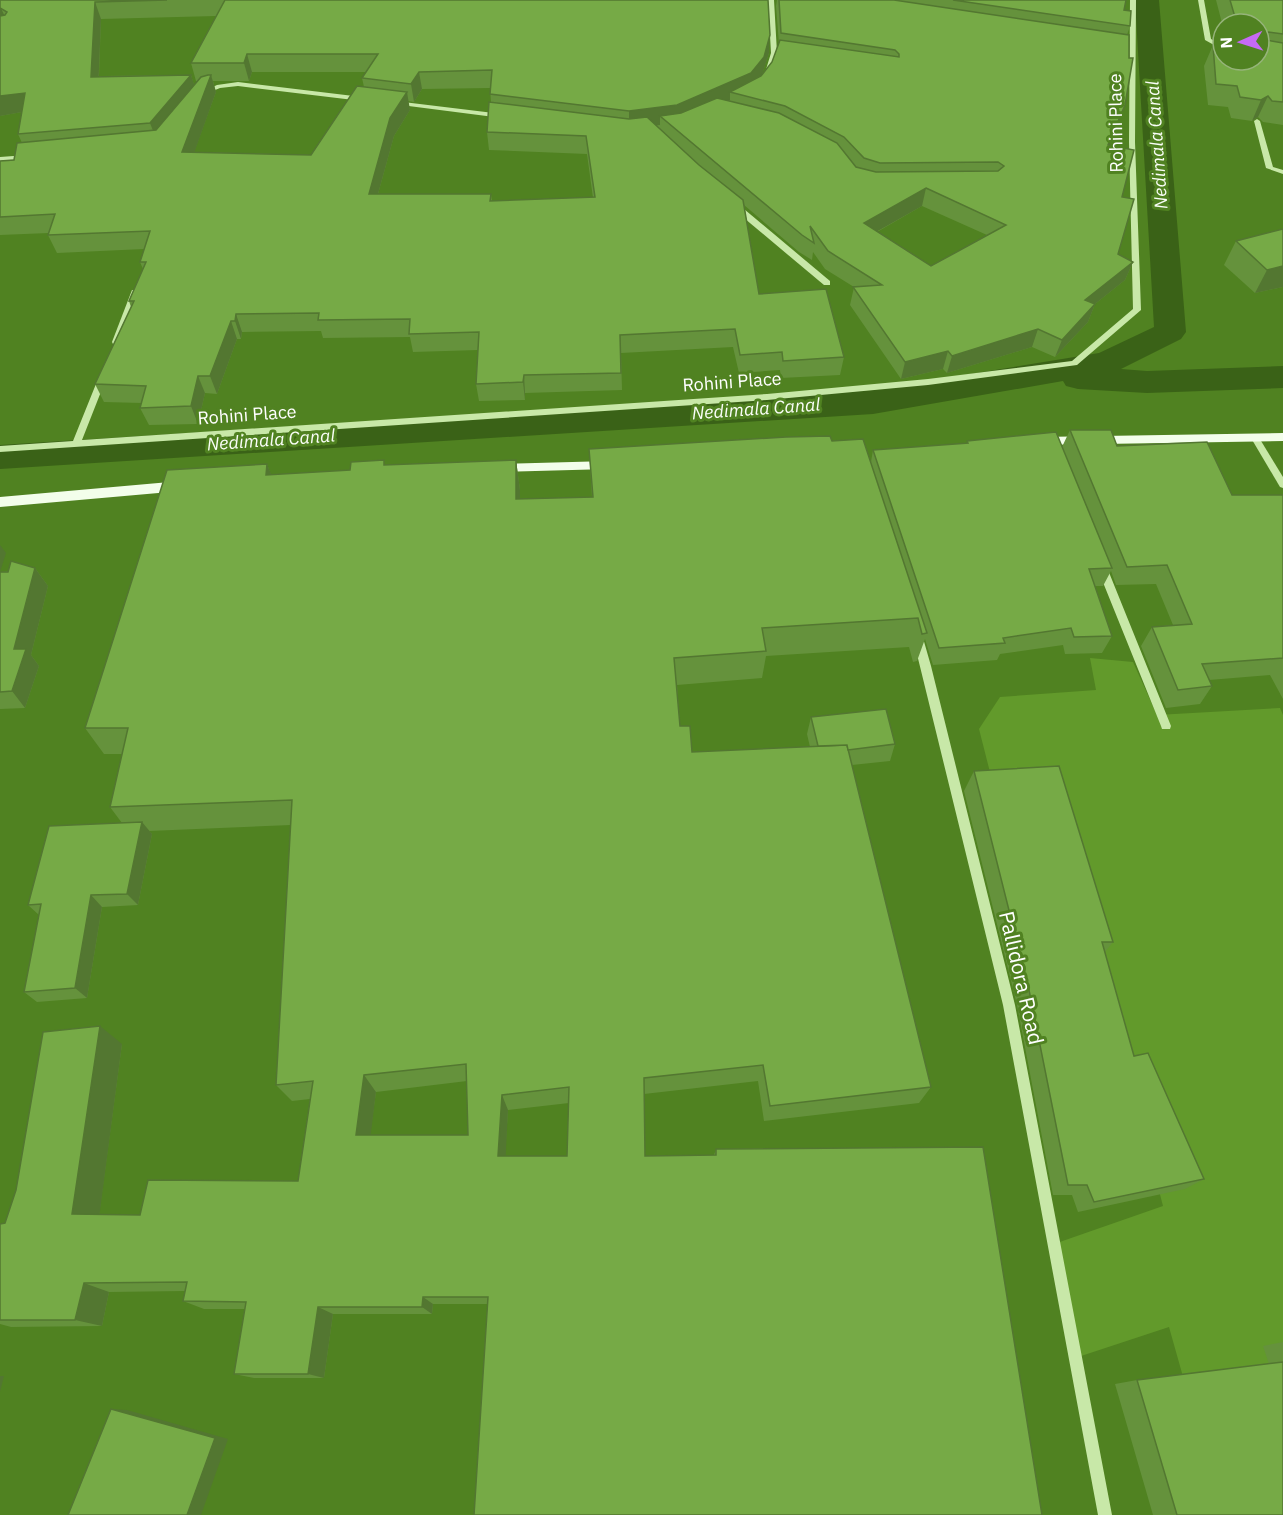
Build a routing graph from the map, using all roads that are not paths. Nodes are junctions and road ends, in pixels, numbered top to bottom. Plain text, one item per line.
1 (1133, 0) edge
2 (1201, 0) edge
3 (771, 1) edge
4 (781, 2) edge
5 (1211, 42) edge
6 (1121, 47) edge
7 (1131, 49) junction
8 (774, 53) junction
9 (786, 55) edge
10 (760, 85) edge
11 (366, 99) edge
12 (196, 101) edge
13 (389, 102) edge
14 (516, 118) edge
15 (1257, 121) edge
16 (35, 156) edge
17 (0, 159) edge
18 (1283, 172) edge
19 (730, 202) edge
20 (827, 283) dead end
21 (136, 290) edge
22 (111, 356) edge
23 (106, 366) edge
24 (1283, 436) edge
25 (1255, 438) junction
26 (1029, 442) edge
27 (77, 443) junction
28 (0, 449) edge
29 (626, 465) edge
30 (485, 468) edge
31 (197, 485) edge
32 (1283, 485) edge
33 (0, 502) edge
34 (1096, 550) edge
35 (915, 632) edge
36 (1166, 726) dead end
37 (1104, 1515) edge

1 - 7 street, Rohini Place
2 - 5 street
3 - 4 street
3 - 8 street
6 - 7 street
7 - 27 street, Rohini Place
8 - 9 street
8 - 10 street
11 - 12 street
13 - 14 street
15 - 18 street
16 - 17 street
19 - 20 street
21 - 22 street
23 - 27 street
24 - 25 main road
25 - 26 main road
25 - 32 street
27 - 28 street, Rohini Place
29 - 30 main road
31 - 33 main road
34 - 36 street
35 - 37 street, Pallidora Road

